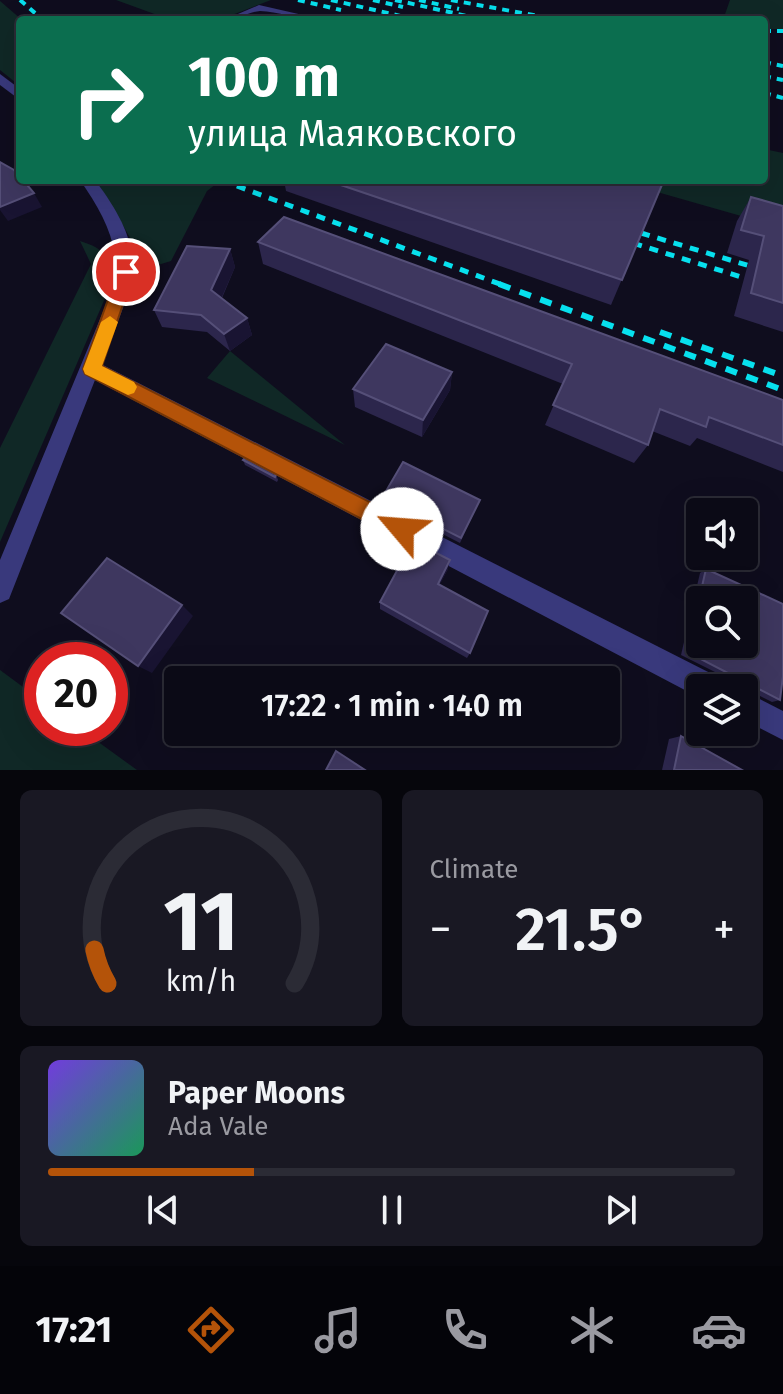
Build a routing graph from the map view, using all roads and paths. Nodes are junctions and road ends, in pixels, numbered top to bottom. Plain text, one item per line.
1 (239, 16) edge
2 (294, 16) edge
3 (0, 78) edge
4 (16, 92) edge
5 (90, 184) edge
6 (92, 369) junction
7 (0, 590) edge
8 (686, 676) edge
9 (758, 713) edge
10 (783, 726) edge

1 - 2 street
3 - 4 street
5 - 6 street
6 - 7 street
6 - 8 street
9 - 10 street

